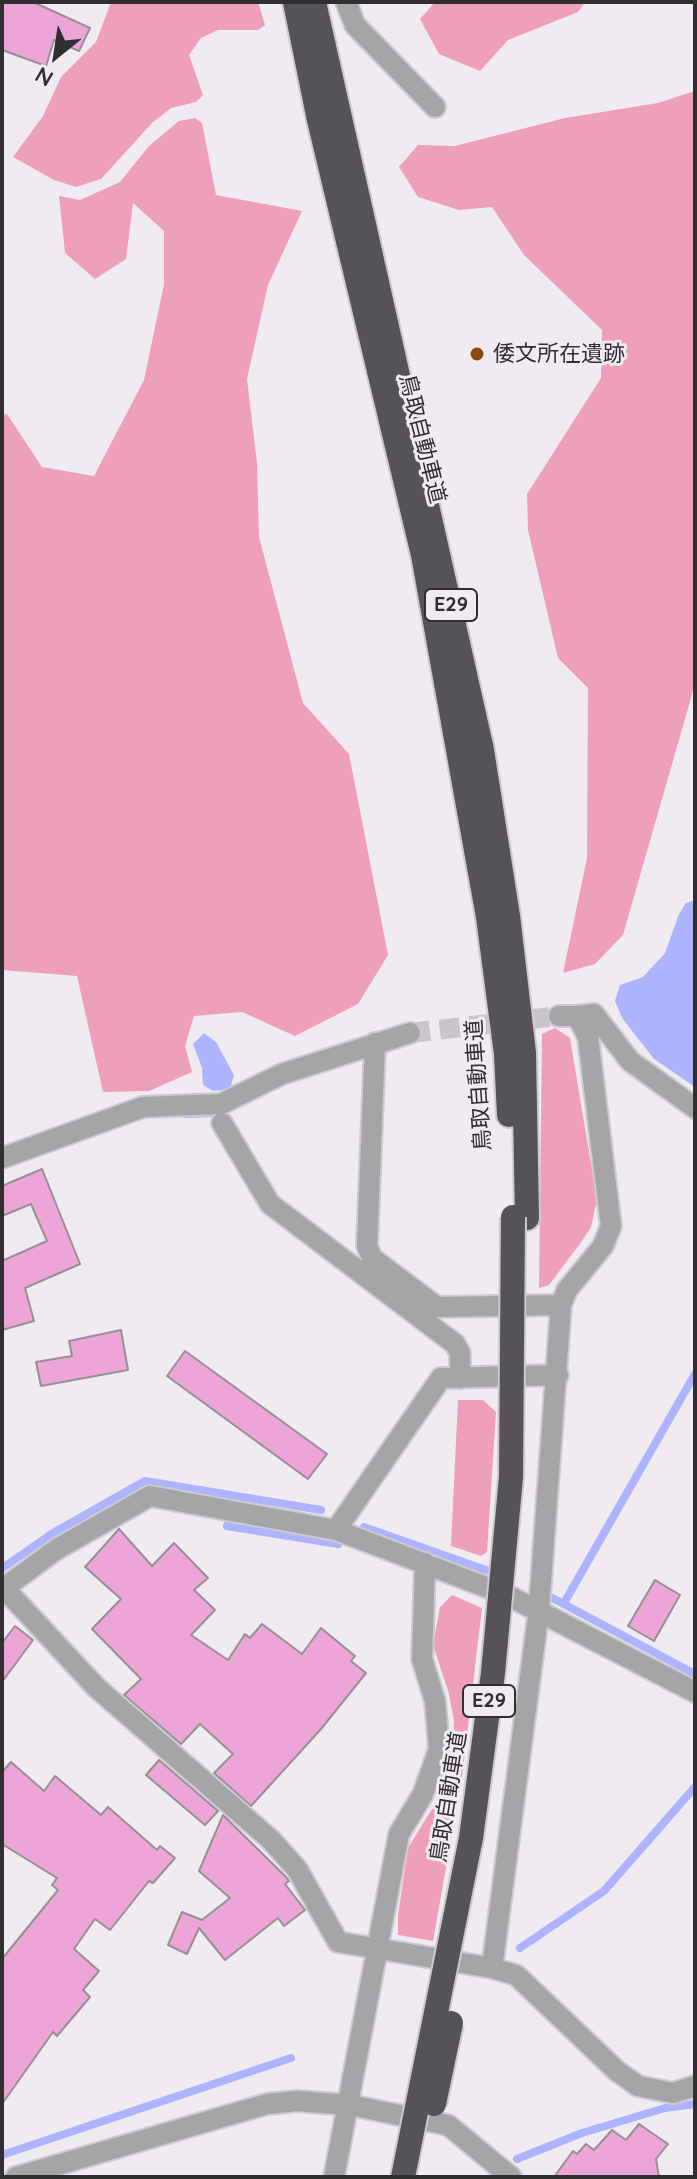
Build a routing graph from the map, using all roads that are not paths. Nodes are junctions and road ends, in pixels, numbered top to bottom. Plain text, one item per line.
1 (295, 2) edge
2 (314, 2) edge
3 (346, 2) edge
4 (435, 107) dead end
5 (410, 1033) tunnel mouth
6 (375, 1043) junction
7 (695, 1108) edge
8 (222, 1123) dead end
9 (2, 1158) edge
10 (520, 1218) junction
11 (561, 1305) junction
12 (558, 1375) junction
13 (460, 1378) junction
14 (336, 1530) junction
15 (425, 1563) junction
16 (3, 1587) edge
17 (539, 1609) junction
18 (695, 1692) edge
19 (375, 1948) junction
20 (492, 1968) junction
21 (695, 2086) edge
22 (350, 2105) junction
23 (16, 2177) edge
24 (334, 2177) edge
25 (403, 2177) edge
26 (417, 2177) edge
27 (511, 2177) edge

1 - 10 highway, 鳥取自動車道 / E29
2 - 10 highway, 鳥取自動車道 / E29
3 - 4 street
5 - 6 street
6 - 9 street
6 - 11 street
7 - 11 street
8 - 13 street
10 - 25 highway, 鳥取自動車道 / E29, bridge
10 - 26 highway, 鳥取自動車道 / E29, bridge
11 - 12 street
12 - 13 street
12 - 17 street
13 - 14 street
14 - 15 street
14 - 16 street
15 - 17 street
15 - 19 street
16 - 19 street
17 - 18 street
17 - 20 street
19 - 20 street
19 - 22 street
20 - 21 street
22 - 23 street
22 - 24 street
22 - 27 street

